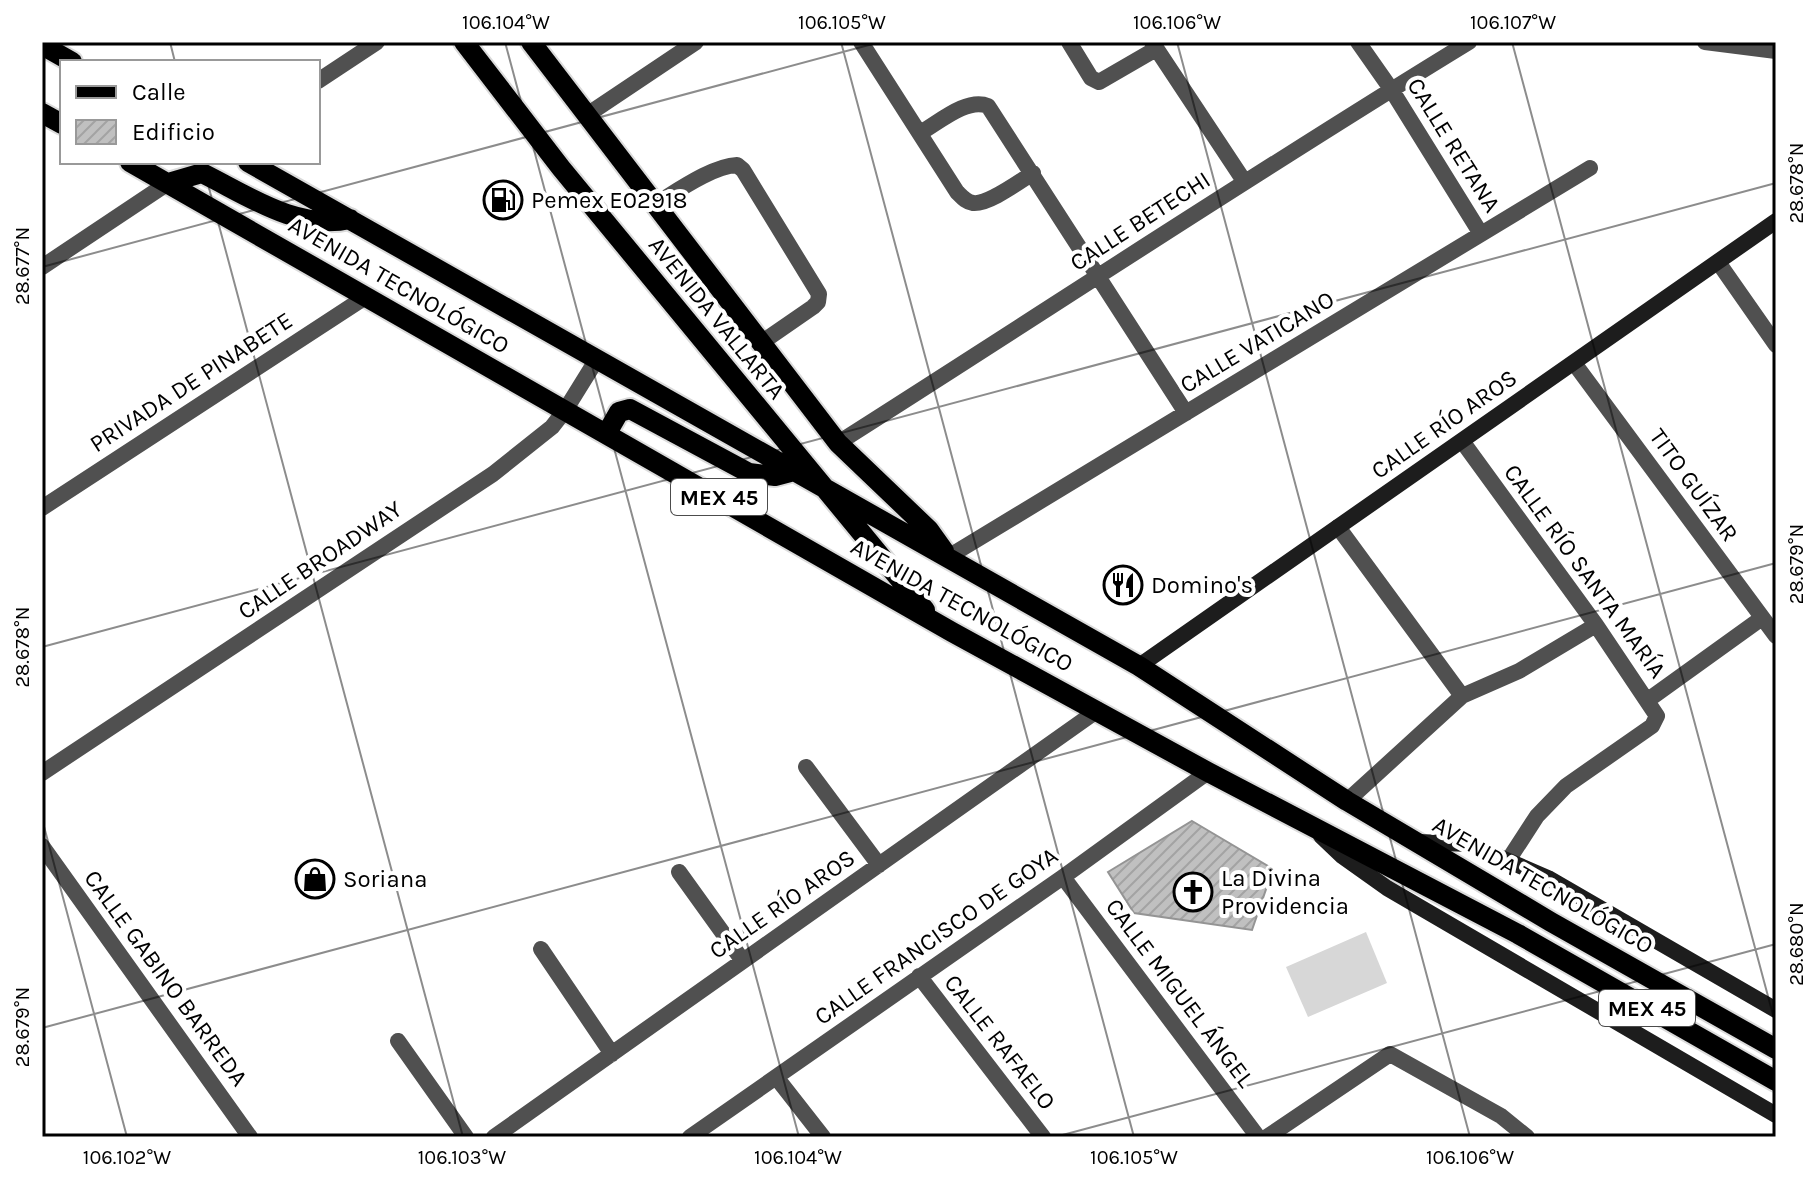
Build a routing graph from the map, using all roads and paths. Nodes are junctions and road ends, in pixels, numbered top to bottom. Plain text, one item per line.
1 (377, 42) edge
2 (464, 42) edge
3 (531, 42) edge
4 (696, 42) edge
5 (861, 42) edge
6 (1069, 42) edge
7 (1358, 42) edge
8 (1469, 42) edge
9 (1705, 42) edge
10 (43, 43) edge
11 (1154, 45) edge
12 (1776, 51) edge
13 (69, 60) edge
14 (320, 80) edge
15 (1391, 89) junction
16 (587, 115) junction
17 (920, 133) junction
18 (134, 164) edge
19 (252, 164) edge
20 (1590, 168) dead end
21 (1033, 173) junction
22 (1244, 181) junction
23 (168, 183) junction
24 (654, 205) junction
25 (350, 219) junction
26 (1776, 221) edge
27 (1481, 234) junction
28 (1718, 262) junction
29 (42, 267) edge
30 (1097, 278) junction
31 (367, 296) junction
32 (761, 343) junction
33 (1776, 345) edge
34 (597, 359) junction
35 (1574, 363) junction
36 (566, 409) junction
37 (1186, 413) junction
38 (607, 433) junction
39 (1462, 441) junction
40 (838, 443) junction
41 (794, 471) junction
42 (821, 486) junction
43 (42, 508) edge
44 (1338, 527) junction
45 (948, 557) junction
46 (1762, 618) junction
47 (935, 622) junction
48 (1596, 625) junction
49 (1776, 636) edge
50 (1139, 666) junction
51 (1462, 696) junction
52 (1648, 700) junction
53 (1098, 710) junction
54 (806, 767) dead end
55 (1208, 772) junction
56 (42, 773) edge
57 (1347, 801) junction
58 (1312, 827) junction
59 (1419, 842) junction
60 (42, 846) edge
61 (1509, 859) junction
62 (879, 865) junction
63 (679, 872) dead end
64 (1063, 877) junction
65 (541, 949) dead end
66 (743, 961) junction
67 (919, 976) junction
68 (1776, 1010) edge
69 (398, 1041) dead end
70 (1776, 1049) edge
71 (612, 1054) junction
72 (776, 1077) junction
73 (1776, 1081) edge
74 (1776, 1115) edge
75 (250, 1137) edge
76 (466, 1137) edge
77 (494, 1137) edge
78 (690, 1137) edge
79 (823, 1137) edge
80 (1043, 1137) edge
81 (1258, 1137) edge
82 (1267, 1137) edge
83 (1527, 1137) edge

1 - 14 street
2 - 42 main road, AVENIDA VALLARTA
3 - 16 main road, AVENIDA VALLARTA
4 - 16 street
5 - 17 street
6 - 11 street
7 - 15 street, CALLE RETANA
8 - 15 street, CALLE BETECHI
9 - 12 street
10 - 13 main road
11 - 22 street
15 - 22 street, CALLE BETECHI
15 - 27 street, CALLE RETANA
16 - 24 main road, AVENIDA VALLARTA
17 - 21 street
17 - 21 street
18 - 23 main road, AVENIDA TECNOLÓGICO / MEX 45
19 - 25 main road, AVENIDA TECNOLÓGICO / MEX 45
20 - 27 street, CALLE VATICANO
21 - 30 street
22 - 30 street, CALLE BETECHI
23 - 25 main road
23 - 29 street
23 - 31 main road, AVENIDA TECNOLÓGICO / MEX 45
24 - 32 main road, AVENIDA VALLARTA
24 - 32 street
25 - 34 main road, AVENIDA TECNOLÓGICO / MEX 45
26 - 28 street, CALLE RÍO AROS
27 - 37 street, CALLE VATICANO
28 - 33 street
28 - 35 street, CALLE RÍO AROS
30 - 37 street
30 - 40 street, CALLE BETECHI
31 - 36 main road, AVENIDA TECNOLÓGICO / MEX 45
31 - 43 street, PRIVADA DE PINABETE
32 - 40 main road, AVENIDA VALLARTA
34 - 36 street, CALLE BROADWAY
34 - 41 main road, AVENIDA TECNOLÓGICO / MEX 45
35 - 39 street, CALLE RÍO AROS
35 - 46 street, TITO GUÍZAR
36 - 38 main road, AVENIDA TECNOLÓGICO / MEX 45
36 - 56 street, CALLE BROADWAY
37 - 45 street, CALLE VATICANO
38 - 41 main road
38 - 47 main road, AVENIDA TECNOLÓGICO / MEX 45
39 - 44 street, CALLE RÍO AROS
39 - 48 street, CALLE RÍO SANTA MARÍA
40 - 45 main road, AVENIDA VALLARTA
41 - 42 main road, AVENIDA TECNOLÓGICO / MEX 45
42 - 45 main road, AVENIDA TECNOLÓGICO / MEX 45
42 - 47 main road, AVENIDA VALLARTA
44 - 50 street, CALLE RÍO AROS
44 - 51 street
45 - 50 main road, AVENIDA TECNOLÓGICO / MEX 45
46 - 49 street, TITO GUÍZAR
46 - 52 street
47 - 53 main road, AVENIDA TECNOLÓGICO / MEX 45
48 - 51 street
48 - 52 street, CALLE RÍO SANTA MARÍA
50 - 57 main road, AVENIDA TECNOLÓGICO / MEX 45
51 - 57 street
52 - 61 street, CALLE RÍO SANTA MARÍA
53 - 55 main road, AVENIDA TECNOLÓGICO / MEX 45
53 - 62 street, CALLE RÍO AROS
54 - 62 street
55 - 58 main road, AVENIDA TECNOLÓGICO / MEX 45
55 - 64 street, CALLE FRANCISCO DE GOYA
57 - 59 main road, AVENIDA TECNOLÓGICO / MEX 45
58 - 73 main road, AVENIDA TECNOLÓGICO / MEX 45
58 - 74 street
59 - 61 street
59 - 70 main road, AVENIDA TECNOLÓGICO / MEX 45
60 - 75 street, CALLE GABINO BARREDA
61 - 68 street
62 - 66 street, CALLE RÍO AROS
63 - 66 street
64 - 67 street, CALLE FRANCISCO DE GOYA
64 - 81 street, CALLE MIGUEL ÁNGEL
65 - 71 street
66 - 71 street, CALLE RÍO AROS
67 - 72 street, CALLE FRANCISCO DE GOYA
67 - 80 street, CALLE RAFAELO
69 - 76 street
71 - 77 street, CALLE RÍO AROS
72 - 78 street, CALLE FRANCISCO DE GOYA
72 - 79 street
82 - 83 street

